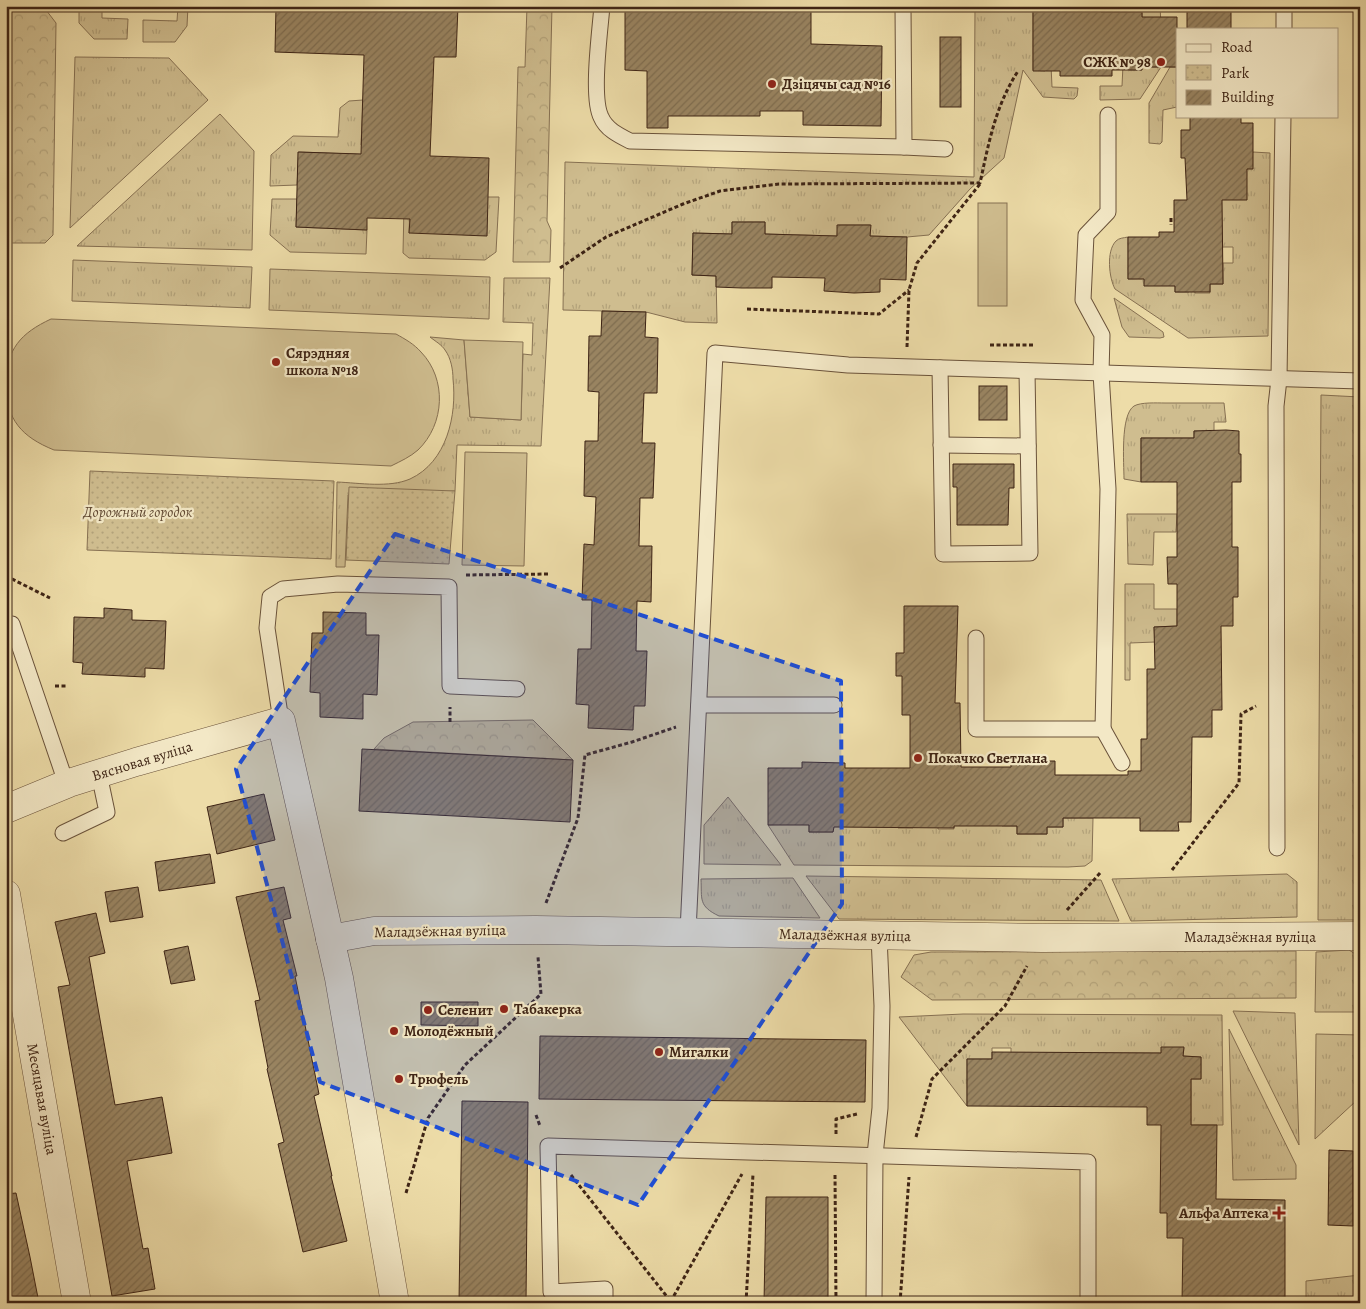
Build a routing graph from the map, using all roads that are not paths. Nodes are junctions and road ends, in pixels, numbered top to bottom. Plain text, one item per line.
1 (602, 6) edge
2 (903, 6) edge
3 (1284, 6) edge
4 (1284, 28) edge
5 (1108, 115) dead end
6 (1283, 118) edge
7 (904, 147) junction
8 (945, 149) dead end
9 (940, 368) junction
10 (1027, 371) junction
11 (1102, 373) junction
12 (1279, 379) junction
13 (1360, 381) edge
14 (941, 446) junction
15 (1028, 446) junction
16 (12, 624) dead end
17 (976, 638) dead end
18 (518, 689) dead end
19 (699, 705) junction
20 (834, 705) dead end
21 (281, 721) junction
22 (1103, 729) junction
23 (1122, 763) dead end
24 (99, 774) junction
25 (69, 783) junction
26 (6, 809) edge
27 (63, 834) dead end
28 (1277, 848) dead end
29 (6, 894) edge
30 (688, 932) junction
31 (879, 936) junction
32 (1360, 936) edge
33 (330, 940) junction
34 (875, 1155) junction
35 (77, 1303) edge
36 (395, 1303) edge
37 (605, 1303) edge
38 (874, 1303) edge
39 (1088, 1303) edge

1 - 7 lane
2 - 7 lane
3 - 4 lane
5 - 11 lane
6 - 12 lane
7 - 8 lane
9 - 10 lane
9 - 14 lane
9 - 19 lane
10 - 11 lane
10 - 15 lane
11 - 12 lane
11 - 22 lane
12 - 13 lane
12 - 28 lane
14 - 15 lane
14 - 15 lane
16 - 25 lane
17 - 22 lane
18 - 21 lane
19 - 20 lane
19 - 30 lane
21 - 24 street, Вясновая вуліца
21 - 33 street
22 - 23 lane
24 - 25 street, Вясновая вуліца
24 - 27 lane
25 - 26 street, Вясновая вуліца
29 - 35 street, Месяцавая вуліца
30 - 31 street, Маладзёжная вуліца
30 - 33 street, Маладзёжная вуліца
31 - 32 street, Маладзёжная вуліца
31 - 34 lane
33 - 36 street
34 - 37 lane
34 - 38 lane
34 - 39 lane

